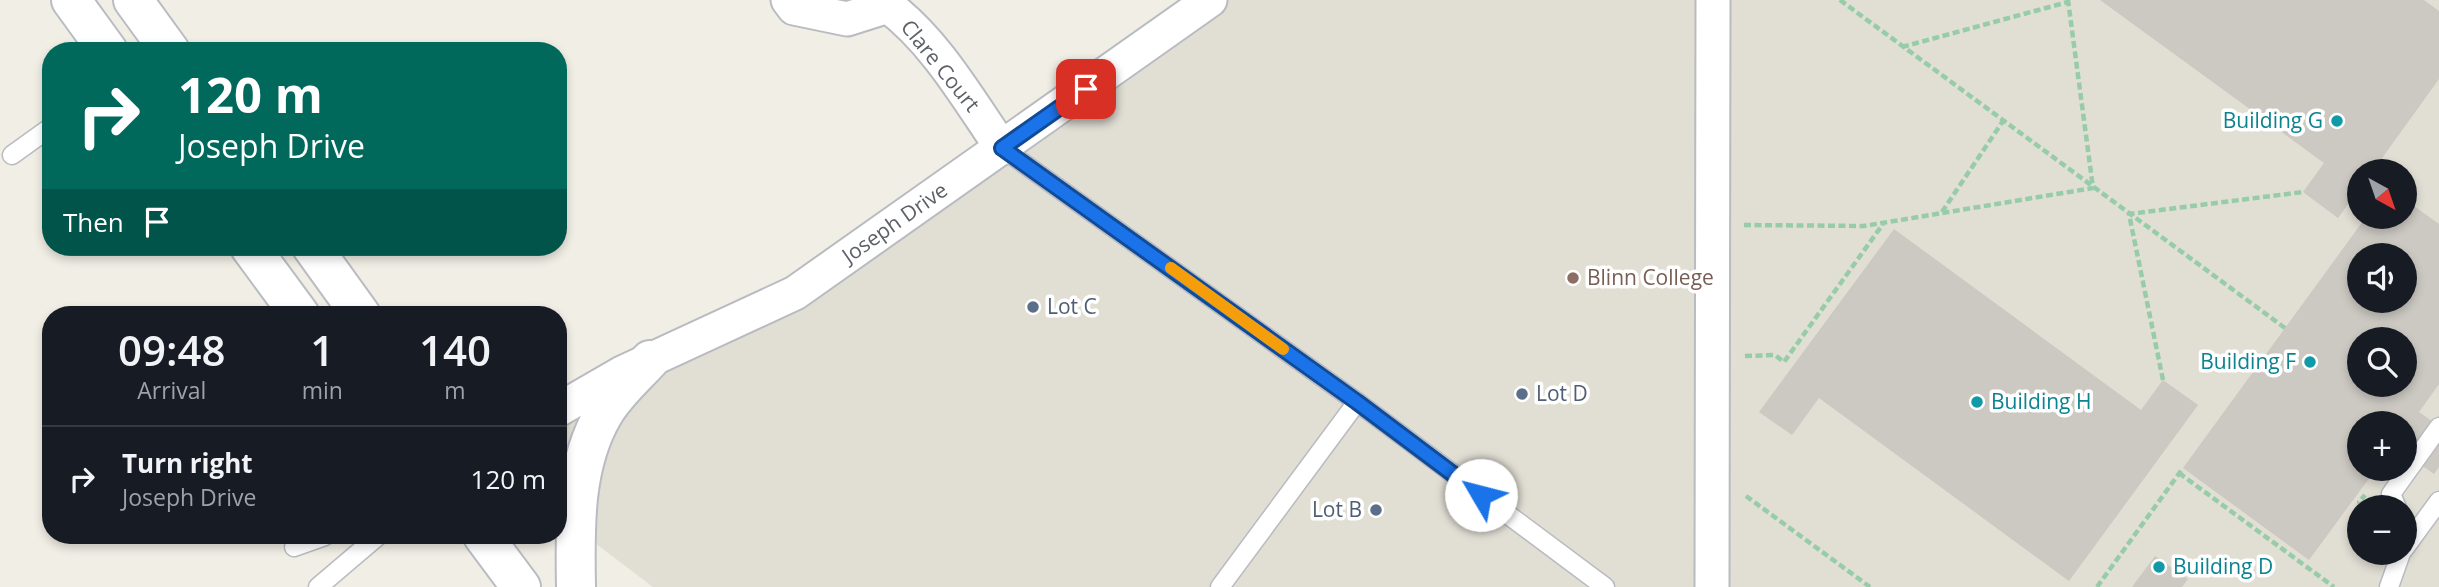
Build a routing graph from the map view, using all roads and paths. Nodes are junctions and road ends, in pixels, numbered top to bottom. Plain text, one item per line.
1 (71, 0) edge
2 (133, 0) edge
3 (788, 0) edge
4 (1210, 0) edge
5 (1713, 0) edge
6 (1840, 0) edge
7 (2068, 1) edge
8 (101, 42) edge
9 (163, 42) edge
10 (1902, 47) junction
11 (2003, 121) junction
12 (42, 133) edge
13 (1002, 148) junction
14 (12, 155) dead end
15 (2093, 188) junction
16 (2303, 192) dead end
17 (1942, 212) junction
18 (2129, 214) junction
19 (1884, 223) junction
20 (1731, 225) dead end
21 (257, 256) edge
22 (318, 256) edge
23 (293, 306) edge
24 (355, 306) edge
25 (2285, 328) dead end
26 (1741, 356) dead end
27 (650, 360) junction
28 (2163, 380) dead end
29 (1357, 402) junction
30 (567, 406) edge
31 (2439, 427) edge
32 (2183, 468) dead end
33 (2179, 473) junction
34 (1739, 491) dead end
35 (2390, 495) edge
36 (2439, 501) edge
37 (2417, 528) edge
38 (303, 544) edge
39 (369, 544) edge
40 (489, 544) edge
41 (294, 547) dead end
42 (2397, 565) edge
43 (318, 587) edge
44 (522, 587) edge
45 (576, 587) edge
46 (1220, 587) edge
47 (1605, 587) edge
48 (1712, 587) edge
49 (1870, 587) edge
50 (2097, 587) edge
51 (2334, 587) edge
52 (2389, 587) edge

1 - 8 main road
2 - 9 main road
3 - 13 street, Clare Court
4 - 13 street, Joseph Drive
5 - 48 street
6 - 10 path
7 - 10 path
7 - 15 path
10 - 11 path
11 - 15 path
11 - 17 path
12 - 14 lane
13 - 27 street, Joseph Drive
13 - 29 lane
15 - 17 path
15 - 18 path
16 - 18 path
17 - 19 path
18 - 25 path
18 - 28 path
19 - 20 path
19 - 26 path
21 - 23 main road
22 - 24 main road
27 - 30 street, Joseph Drive
27 - 45 main road
29 - 46 lane
29 - 47 lane
31 - 35 lane
32 - 33 path
33 - 50 path
33 - 51 path
34 - 49 path
36 - 37 lane
38 - 41 lane
39 - 43 lane
40 - 44 main road
42 - 52 lane

